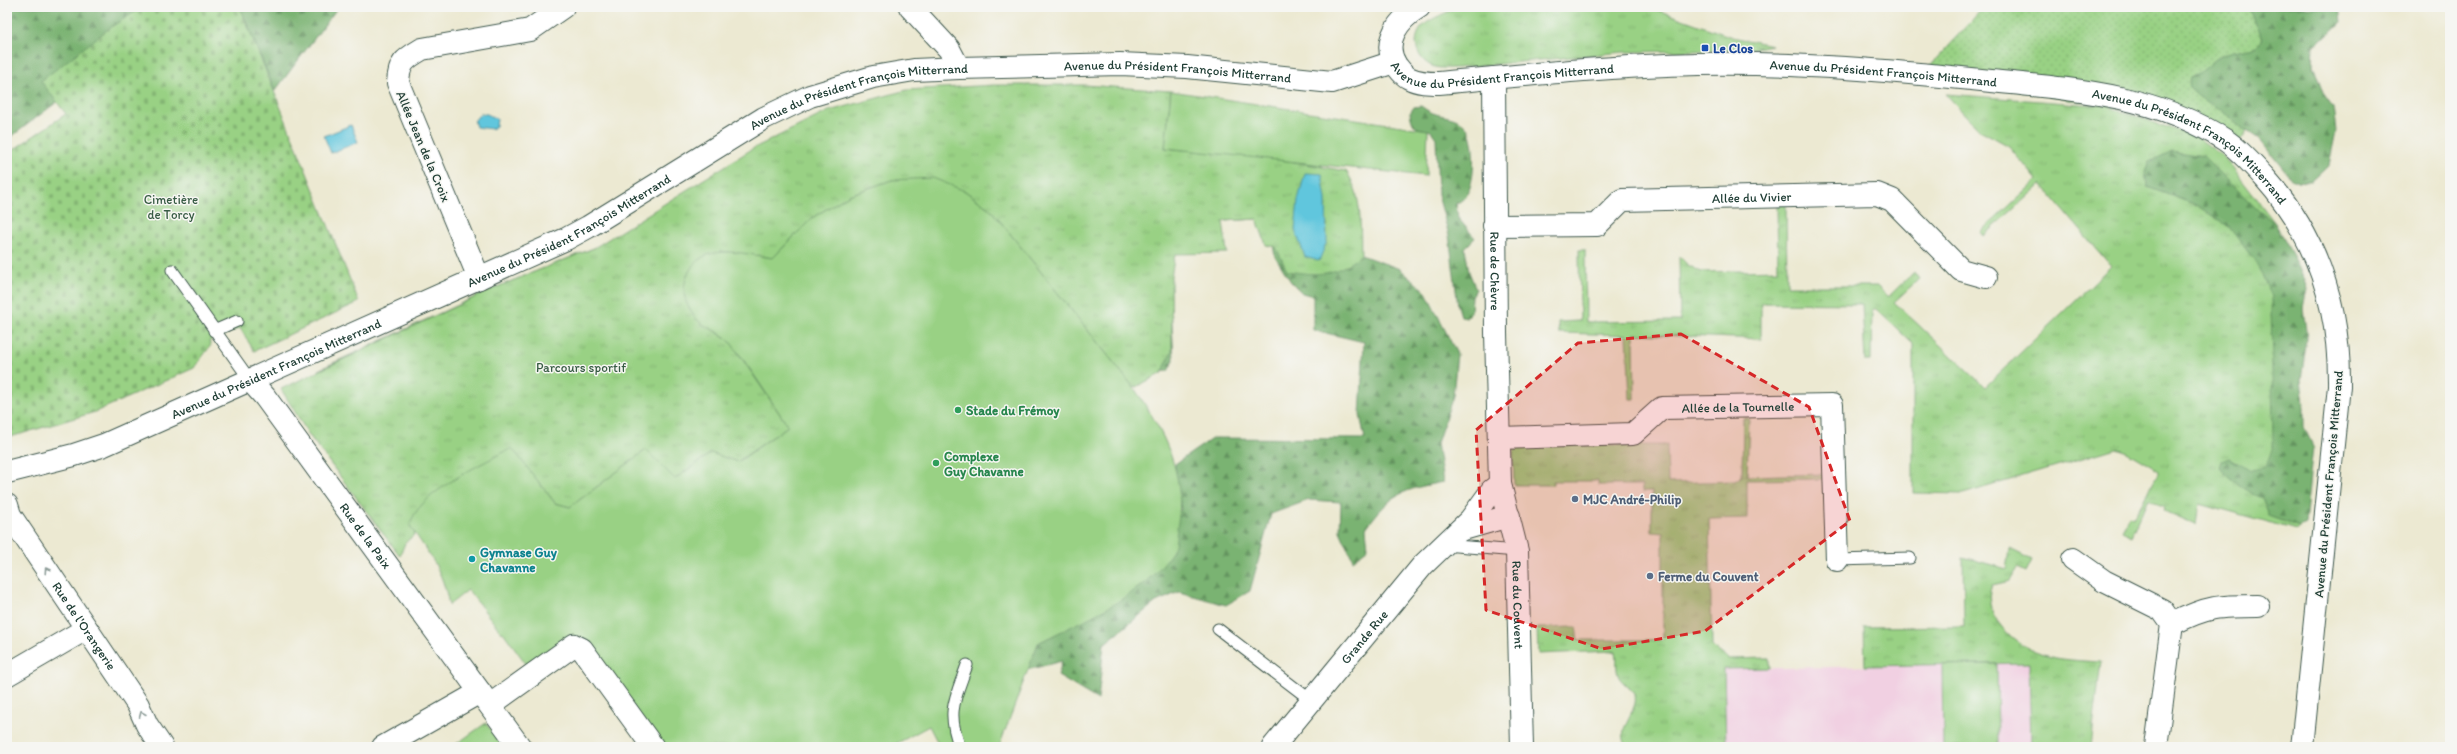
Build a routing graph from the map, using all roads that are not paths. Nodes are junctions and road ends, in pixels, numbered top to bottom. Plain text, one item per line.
1 (563, 7) edge
2 (910, 7) edge
3 (1419, 7) edge
4 (1394, 62) junction
5 (959, 68) junction
6 (1494, 78) junction
7 (1494, 226) junction
8 (172, 270) dead end
9 (1986, 277) dead end
10 (479, 278) junction
11 (237, 321) dead end
12 (214, 331) junction
13 (250, 380) junction
14 (1500, 438) junction
15 (7, 472) edge
16 (1501, 474) junction
17 (7, 504) edge
18 (1509, 516) junction
19 (1460, 530) junction
20 (1443, 545) junction
21 (1517, 551) junction
22 (1910, 558) dead end
23 (2073, 559) dead end
24 (1837, 560) joint
25 (2258, 606) dead end
26 (2172, 624) junction
27 (86, 629) junction
28 (1218, 629) dead end
29 (967, 665) dead end
30 (7, 675) edge
31 (485, 698) junction
32 (1312, 701) junction
33 (408, 741) edge
34 (1276, 746) edge
35 (162, 747) edge
36 (383, 747) edge
37 (520, 747) edge
38 (653, 747) edge
39 (960, 747) edge
40 (1522, 747) edge
41 (2156, 747) edge
42 (2302, 747) edge

1 - 10 street, Allée Jean de la Croix
2 - 5 street
3 - 4 street
4 - 5 street, Avenue du Président François Mitterrand
4 - 6 street, Avenue du Président François Mitterrand
5 - 10 street, Avenue du Président François Mitterrand
6 - 7 street, Rue de Chèvre
6 - 42 street, Avenue du Président François Mitterrand
7 - 9 street, Allée du Vivier
7 - 14 street, Rue de Chèvre
8 - 12 lane
10 - 13 street, Avenue du Président François Mitterrand
11 - 12 lane
12 - 13 lane
13 - 15 street, Avenue du Président François Mitterrand
13 - 31 street, Rue de la Paix
14 - 16 street, Rue de Chèvre
14 - 24 street, Allée de la Tournelle
16 - 18 street, Rue du Couvent
16 - 19 street, Grande Rue
27 -> 17 street, Rue de l'Orangerie
18 - 19 street, Grande Rue
18 - 21 street, Rue du Couvent
19 - 20 street, Grande Rue
20 - 21 lane
20 - 32 street, Grande Rue
21 - 40 street, Rue du Couvent
22 - 24 lane
23 - 26 street
25 - 26 street
26 - 41 street
27 - 30 street
35 -> 27 street, Rue de l'Orangerie
28 - 32 lane
29 - 39 lane
31 - 33 street
31 - 37 street, Rue de la Paix
31 - 38 street
32 - 34 street, Grande Rue
33 - 36 street

